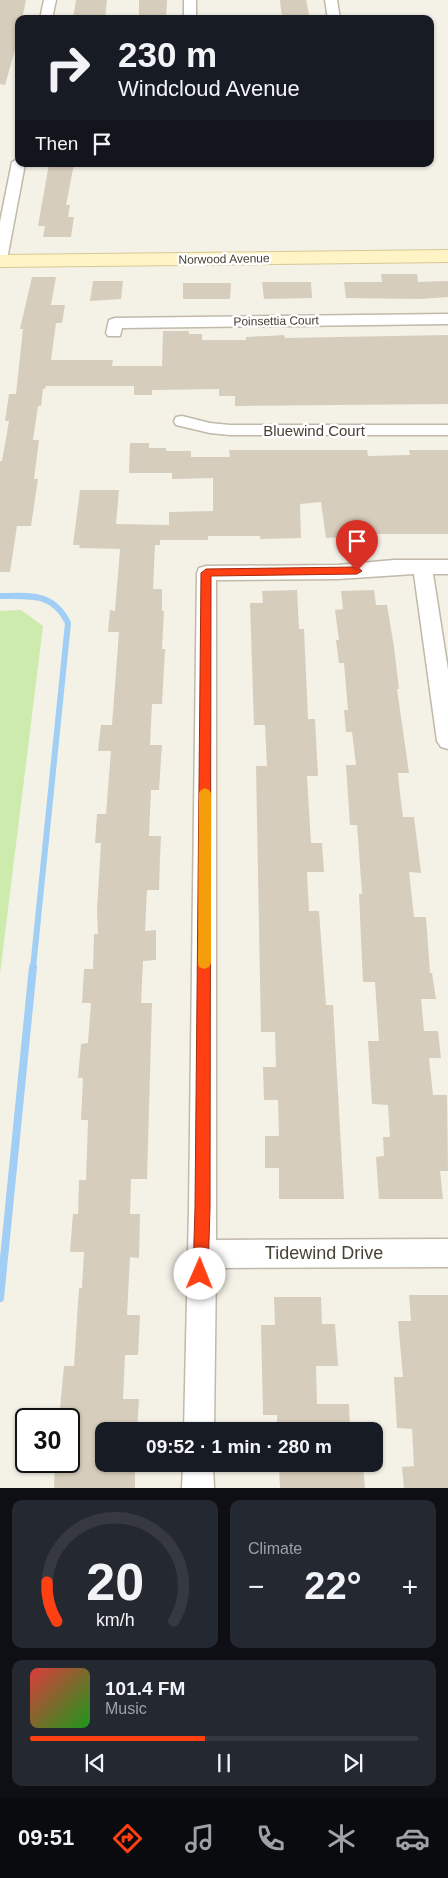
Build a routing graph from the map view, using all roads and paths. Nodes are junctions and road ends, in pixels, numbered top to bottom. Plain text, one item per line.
1 (50, 0) edge
2 (190, 0) edge
3 (331, 0) edge
4 (47, 15) edge
5 (190, 15) edge
6 (333, 15) edge
7 (18, 167) edge
8 (448, 256) edge
9 (0, 260) edge
10 (448, 319) edge
11 (114, 333) dead end
12 (182, 421) dead end
13 (448, 430) edge
14 (423, 567) junction
15 (448, 567) edge
16 (448, 741) edge
17 (448, 1253) edge
18 (201, 1254) junction
19 (198, 1422) edge
20 (198, 1472) edge
21 (198, 1488) edge

1 - 4 street
2 - 5 street
3 - 6 street
7 - 9 street
8 - 9 main road, Norwood Avenue
10 - 11 street, Poinsettia Court
12 - 13 street, Bluewind Court
14 - 15 street
14 - 16 street
14 - 18 street
17 - 18 street, Tidewind Drive
18 - 19 street
20 - 21 street

